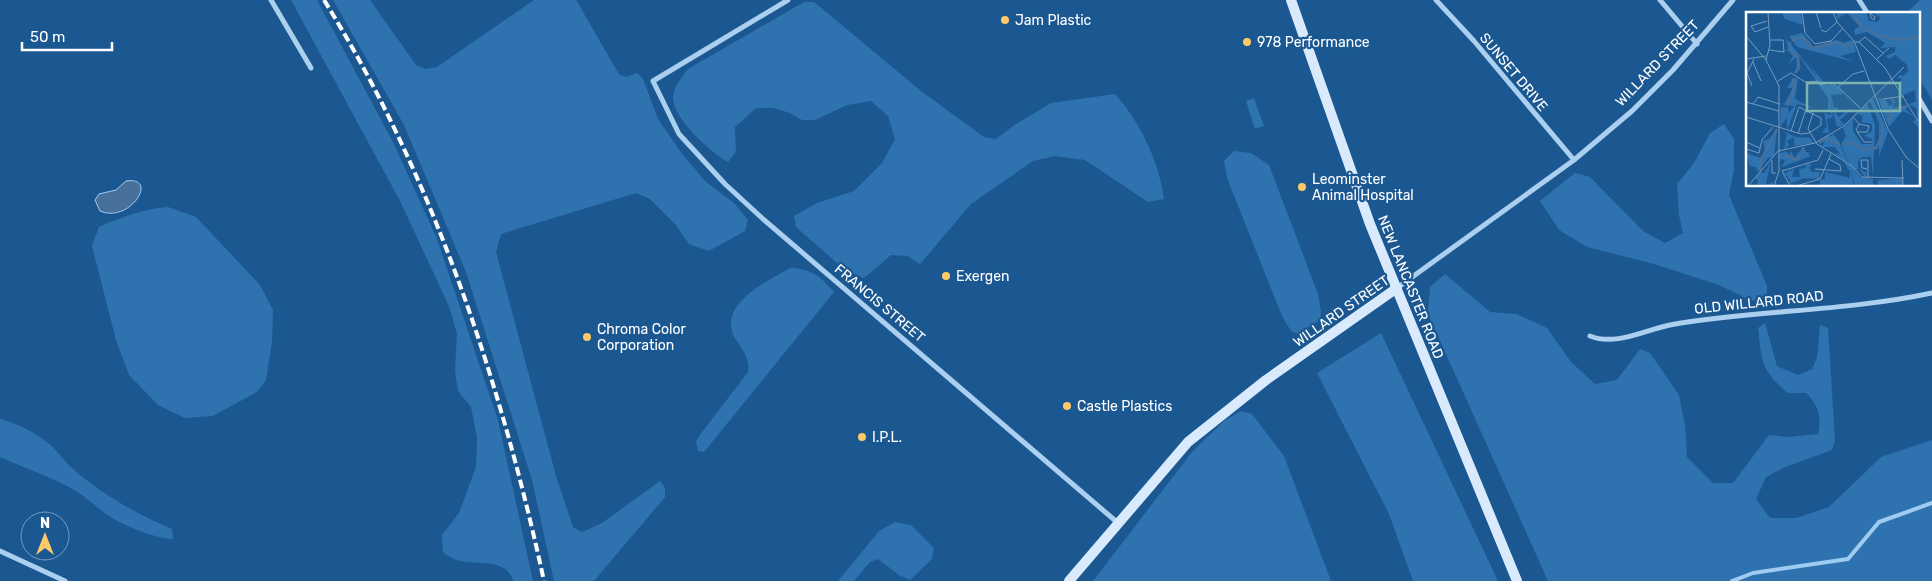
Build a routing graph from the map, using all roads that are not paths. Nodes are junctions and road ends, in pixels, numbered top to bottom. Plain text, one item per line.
1 (271, 0) edge
2 (788, 0) edge
3 (1291, 0) edge
4 (1436, 0) edge
5 (1660, 0) edge
6 (1733, 0) edge
7 (1859, 0) edge
8 (1867, 12) edge
9 (1697, 44) junction
10 (311, 68) dead end
11 (1920, 100) edge
12 (1932, 121) edge
13 (1574, 160) junction
14 (1397, 288) junction
15 (1932, 293) edge
16 (1590, 336) dead end
17 (1118, 522) junction
18 (0, 550) edge
19 (66, 581) edge
20 (1069, 581) edge
21 (1517, 581) edge

1 - 10 street
2 - 17 street, FRANCIS STREET
3 - 14 main road, NEW LANCASTER ROAD
4 - 13 street, SUNSET DRIVE
5 - 9 street
6 - 9 street, WILLARD STREET
7 - 8 street
9 - 13 street, WILLARD STREET
11 - 12 street
13 - 14 street, WILLARD STREET
14 - 17 main road, WILLARD STREET
14 - 21 main road, NEW LANCASTER ROAD
15 - 16 street, OLD WILLARD ROAD
17 - 20 main road, WILLARD STREET
18 - 19 street

